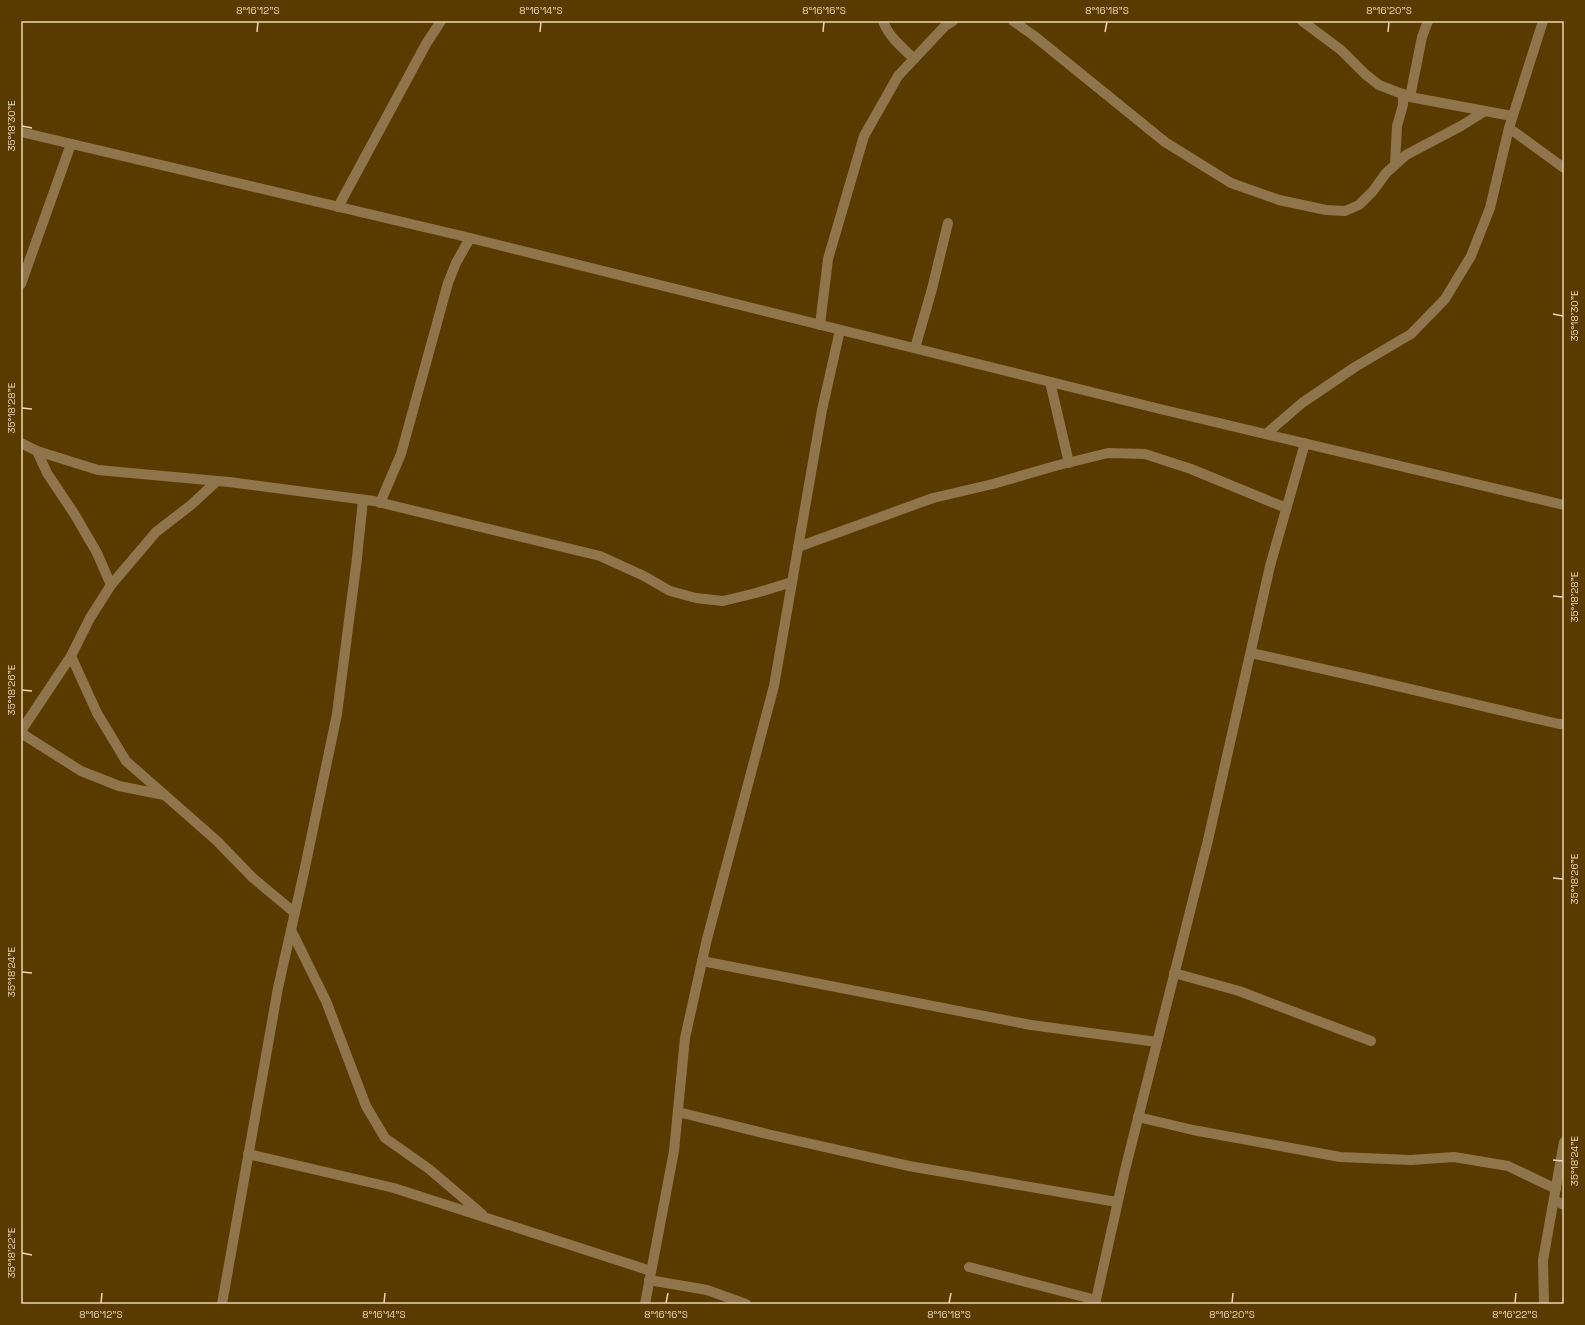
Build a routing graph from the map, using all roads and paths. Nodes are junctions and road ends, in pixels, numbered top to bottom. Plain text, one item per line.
1 (441, 21) edge
2 (953, 21) edge
3 (1013, 21) edge
4 (1302, 21) edge
5 (1428, 21) edge
6 (1543, 21) edge
7 (882, 22) edge
8 (914, 59) junction
9 (1407, 96) junction
10 (1485, 112) junction
11 (1512, 116) junction
12 (1509, 128) junction
13 (21, 132) edge
14 (70, 144) junction
15 (1395, 164) junction
16 (1564, 168) edge
17 (338, 207) junction
18 (948, 223) dead end
19 (470, 238) junction
20 (21, 284) edge
21 (820, 325) junction
22 (840, 330) junction
23 (914, 348) junction
24 (1050, 382) junction
25 (1266, 434) junction
26 (21, 443) edge
27 (1304, 443) junction
28 (37, 451) junction
29 (1069, 462) junction
30 (217, 481) junction
31 (363, 500) junction
32 (380, 503) junction
33 (1564, 505) edge
34 (1286, 508) junction
35 (798, 547) junction
36 (792, 582) junction
37 (111, 585) junction
38 (1251, 653) junction
39 (71, 656) junction
40 (1564, 724) edge
41 (21, 732) edge
42 (165, 795) junction
43 (295, 913) junction
44 (291, 930) junction
45 (702, 961) junction
46 (1174, 973) junction
47 (1371, 1041) dead end
48 (1157, 1042) junction
49 (678, 1112) junction
50 (1138, 1117) junction
51 (1564, 1142) edge
52 (248, 1154) junction
53 (1556, 1189) junction
54 (1554, 1200) junction
55 (1117, 1202) junction
56 (1564, 1205) edge
57 (487, 1218) junction
58 (969, 1267) dead end
59 (650, 1275) junction
60 (1096, 1302) edge
61 (222, 1304) edge
62 (645, 1304) edge
63 (746, 1304) edge
64 (1544, 1304) edge

1 - 17 street
2 - 8 street
3 - 15 street
4 - 9 street
5 - 9 street
6 - 11 street
7 - 8 street
8 - 21 street
9 - 10 street
9 - 15 street
10 - 11 street
10 - 15 street
11 - 12 street
12 - 16 street
12 - 25 street
13 - 14 street
14 - 17 street
14 - 20 street
17 - 19 street
18 - 23 street
19 - 21 street
19 - 32 street
21 - 22 street
22 - 23 street
22 - 35 street
23 - 24 street
24 - 25 street
24 - 29 street
25 - 27 street
26 - 28 street
27 - 33 street
27 - 34 street
28 - 30 street
28 - 37 street
29 - 34 street
29 - 35 street
30 - 31 street
30 - 37 street
31 - 32 street
31 - 43 street
32 - 36 street
34 - 38 street
35 - 36 street
36 - 45 street
37 - 39 street
38 - 40 street
38 - 46 street
39 - 41 street
39 - 42 street
41 - 42 street
42 - 43 street
43 - 44 street
44 - 52 street
44 - 57 street
45 - 48 street
45 - 49 street
46 - 47 street
46 - 48 street
48 - 50 street
49 - 55 street
49 - 59 street
50 - 53 street
50 - 55 street
51 - 53 street
52 - 57 street
52 - 61 street
53 - 54 street
54 - 56 street
54 - 64 street
55 - 60 street
57 - 59 street
58 - 60 street
59 - 62 street
59 - 63 street

